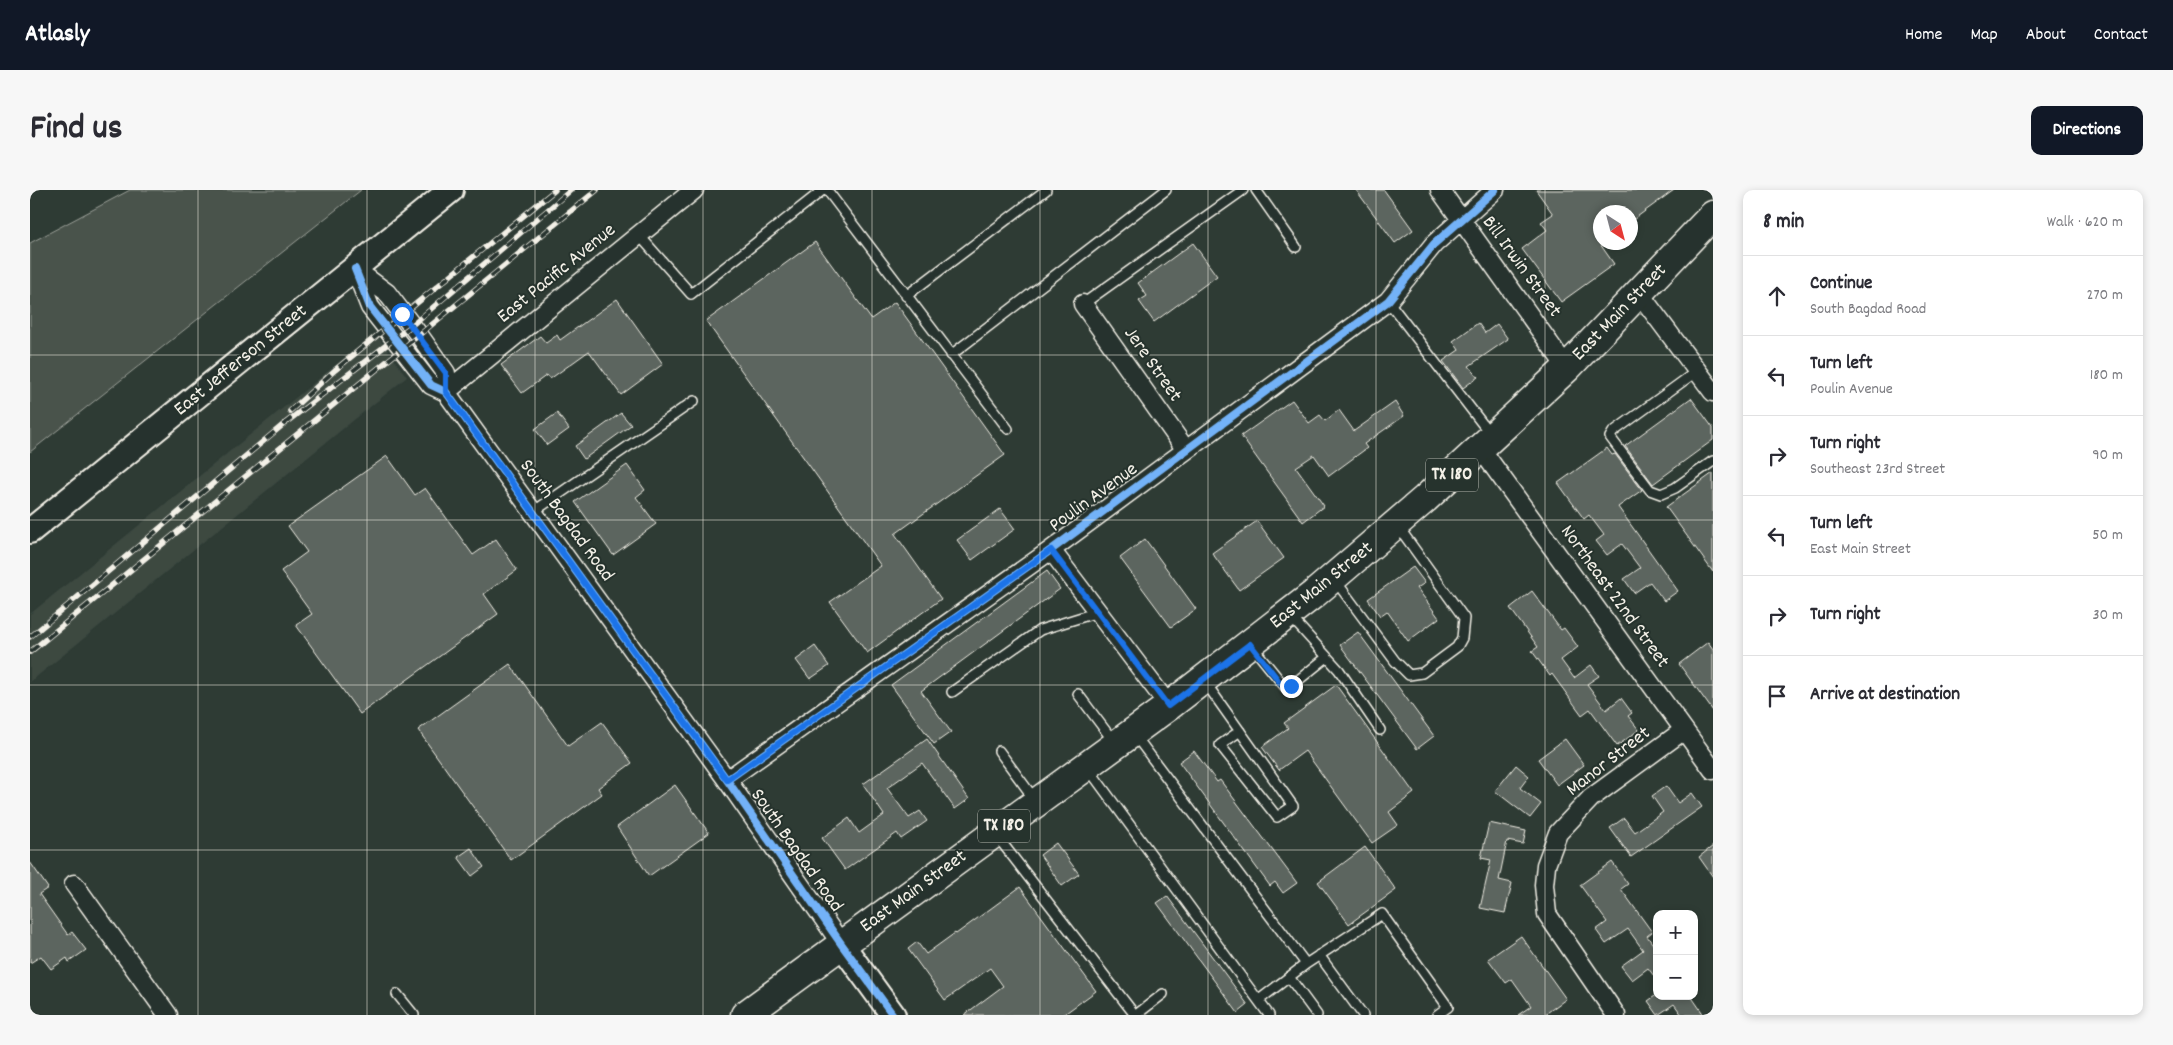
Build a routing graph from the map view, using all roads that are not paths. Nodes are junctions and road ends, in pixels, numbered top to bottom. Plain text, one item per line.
1 (451, 190) edge
2 (694, 190) edge
3 (825, 190) edge
4 (1046, 190) edge
5 (1166, 190) edge
6 (1242, 190) edge
7 (1256, 190) edge
8 (1440, 190) edge
9 (1495, 190) edge
10 (1713, 215) edge
11 (1461, 219) junction
12 (639, 234) junction
13 (1296, 246) dead end
14 (355, 269) junction
15 (1639, 293) junction
16 (906, 296) junction
17 (1388, 301) junction
18 (1083, 304) joint
19 (951, 355) junction
20 (1568, 368) junction
21 (1697, 371) junction
22 (446, 392) junction
23 (1713, 392) edge
24 (694, 400) dead end
25 (1008, 430) dead end
26 (1487, 443) junction
27 (1186, 450) junction
28 (1713, 461) edge
29 (533, 512) junction
30 (1396, 524) junction
31 (30, 532) edge
32 (1051, 550) junction
33 (1333, 577) junction
34 (1098, 612) junction
35 (1288, 614) junction
36 (1250, 644) junction
37 (1327, 657) junction
38 (1204, 679) junction
39 (952, 692) dead end
40 (1078, 694) dead end
41 (1168, 706) junction
42 (1380, 730) dead end
43 (1684, 730) junction
44 (1240, 731) junction
45 (1124, 738) junction
46 (999, 751) dead end
47 (1086, 766) junction
48 (1713, 770) edge
49 (727, 780) junction
50 (1037, 802) junction
51 (995, 833) junction
52 (74, 884) dead end
53 (842, 945) junction
54 (1319, 955) junction
55 (1306, 964) junction
56 (1289, 977) junction
57 (397, 994) dead end
58 (1163, 994) dead end
59 (1259, 1000) junction
60 (168, 1015) edge
61 (414, 1015) edge
62 (744, 1015) edge
63 (893, 1015) edge
64 (1136, 1015) edge
65 (1269, 1015) edge
66 (1317, 1015) edge
67 (1363, 1015) edge
68 (1437, 1015) edge
69 (1616, 1015) edge

1 - 14 main road, East Jefferson Street
2 - 12 street, East Pacific Avenue
3 - 12 lane
3 - 16 lane
4 - 16 lane
5 - 19 lane
6 - 18 lane
7 - 13 lane
8 - 11 street, Bill Irwin Street
9 - 11 street, Poulin Avenue
10 - 15 main road, East Main Street / TX 180
11 - 17 street, Poulin Avenue
11 - 20 street, Bill Irwin Street
12 - 22 street, East Pacific Avenue
14 - 22 street, South Bagdad Road
14 - 31 main road, East Jefferson Street
15 - 20 main road, East Main Street / TX 180
15 - 21 street
16 - 19 lane
17 - 26 lane
17 - 27 street, Poulin Avenue
18 - 27 street, Jere Street
19 - 25 lane
20 - 26 main road, East Main Street / TX 180
21 - 23 street
21 - 28 lane
22 - 29 street, South Bagdad Road
24 - 29 lane
26 - 30 main road, East Main Street / TX 180
26 - 43 street, Northeast 22nd Street
27 - 32 street, Poulin Avenue
29 - 49 street, South Bagdad Road
30 - 33 main road, East Main Street / TX 180
30 - 33 lane
32 - 34 street
32 - 49 street, Poulin Avenue
33 - 35 main road, East Main Street / TX 180
34 - 39 lane
34 - 41 street
35 - 36 main road, East Main Street / TX 180
35 - 37 lane
36 - 37 lane
36 - 38 main road, East Main Street / TX 180
37 - 42 lane
38 - 41 main road, East Main Street / TX 180
38 - 44 lane
40 - 45 lane
41 - 45 main road, East Main Street / TX 180
43 - 48 street, Northeast 22nd Street
43 - 69 street, Manor Street
44 - 44 lane
45 - 47 main road, East Main Street / TX 180
45 - 55 lane
46 - 50 lane
47 - 50 main road, East Main Street / TX 180
47 - 59 lane
49 - 53 street, South Bagdad Road
50 - 51 main road, East Main Street / TX 180
51 - 53 main road, East Main Street / TX 180
51 - 64 lane
52 - 60 street
53 - 62 main road, East Main Street / TX 180
53 - 63 main road
54 - 55 lane
54 - 67 lane
54 - 68 lane
55 - 56 lane
56 - 59 lane
56 - 66 lane
57 - 61 lane
58 - 64 lane
59 - 65 lane

